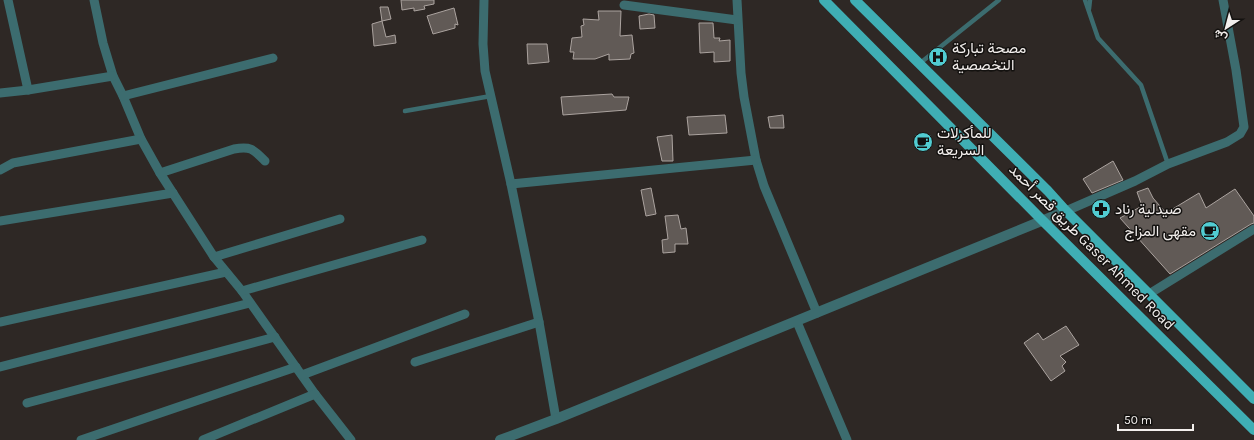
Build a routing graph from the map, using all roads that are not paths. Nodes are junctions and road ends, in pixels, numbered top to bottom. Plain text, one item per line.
1 (8, 0) edge
2 (94, 0) edge
3 (484, 0) edge
4 (737, 0) edge
5 (824, 0) edge
6 (855, 0) edge
7 (999, 0) edge
8 (1085, 0) edge
9 (1090, 0) edge
10 (1223, 0) edge
11 (624, 5) dead end
12 (1089, 13) junction
13 (737, 20) junction
14 (273, 58) dead end
15 (919, 64) junction
16 (113, 76) junction
17 (28, 90) junction
18 (0, 93) edge
19 (123, 96) junction
20 (491, 96) junction
21 (405, 111) dead end
22 (141, 139) junction
23 (756, 160) junction
24 (265, 161) dead end
25 (1168, 164) junction
26 (0, 170) edge
27 (160, 173) junction
28 (511, 184) junction
29 (173, 193) junction
30 (1066, 211) junction
31 (340, 219) dead end
32 (1042, 220) junction
33 (0, 221) edge
34 (1254, 229) edge
35 (422, 240) dead end
36 (214, 257) junction
37 (226, 272) junction
38 (242, 291) junction
39 (1149, 294) junction
40 (250, 303) junction
41 (817, 313) junction
42 (465, 314) dead end
43 (0, 322) edge
44 (539, 322) junction
45 (797, 322) junction
46 (275, 337) junction
47 (415, 362) dead end
48 (0, 367) edge
49 (296, 367) junction
50 (302, 375) junction
51 (315, 394) junction
52 (1254, 399) edge
53 (27, 403) dead end
54 (556, 419) junction
55 (1254, 430) edge
56 (81, 440) edge
57 (203, 440) edge
58 (351, 440) edge
59 (500, 440) edge
60 (847, 440) edge

1 - 17 street
2 - 16 street
3 - 20 street
4 - 13 street
5 - 32 main road, طريق قصر أحمد Gaser Ahmed Road
6 - 15 main road, طريق قصر أحمد Gaser Ahmed Road
7 - 15 lane
8 - 12 lane
9 - 12 lane
10 - 25 street
11 - 13 street
12 - 25 lane
13 - 23 street
14 - 19 street
15 - 30 main road, طريق قصر أحمد Gaser Ahmed Road
16 - 17 street
16 - 19 street
17 - 18 street
19 - 22 street
20 - 21 lane
20 - 28 street
22 - 26 street
22 - 27 street
23 - 28 street
23 - 41 street
24 - 27 street
25 - 30 street
27 - 29 street
28 - 44 street
29 - 33 street
29 - 36 street
30 - 32 street
30 - 39 main road, طريق قصر أحمد Gaser Ahmed Road
31 - 36 street
32 - 41 street
32 - 55 main road, طريق قصر أحمد Gaser Ahmed Road
34 - 39 street
35 - 38 street
36 - 37 street
37 - 38 street
37 - 43 street
38 - 40 street
39 - 52 main road, طريق قصر أحمد Gaser Ahmed Road
40 - 46 street
40 - 48 street
41 - 45 street
42 - 50 street
44 - 47 street
44 - 54 street
45 - 54 street
45 - 60 street
46 - 49 street
46 - 53 street
49 - 50 street
49 - 56 street
50 - 51 street
51 - 57 street
51 - 58 street
54 - 59 street

